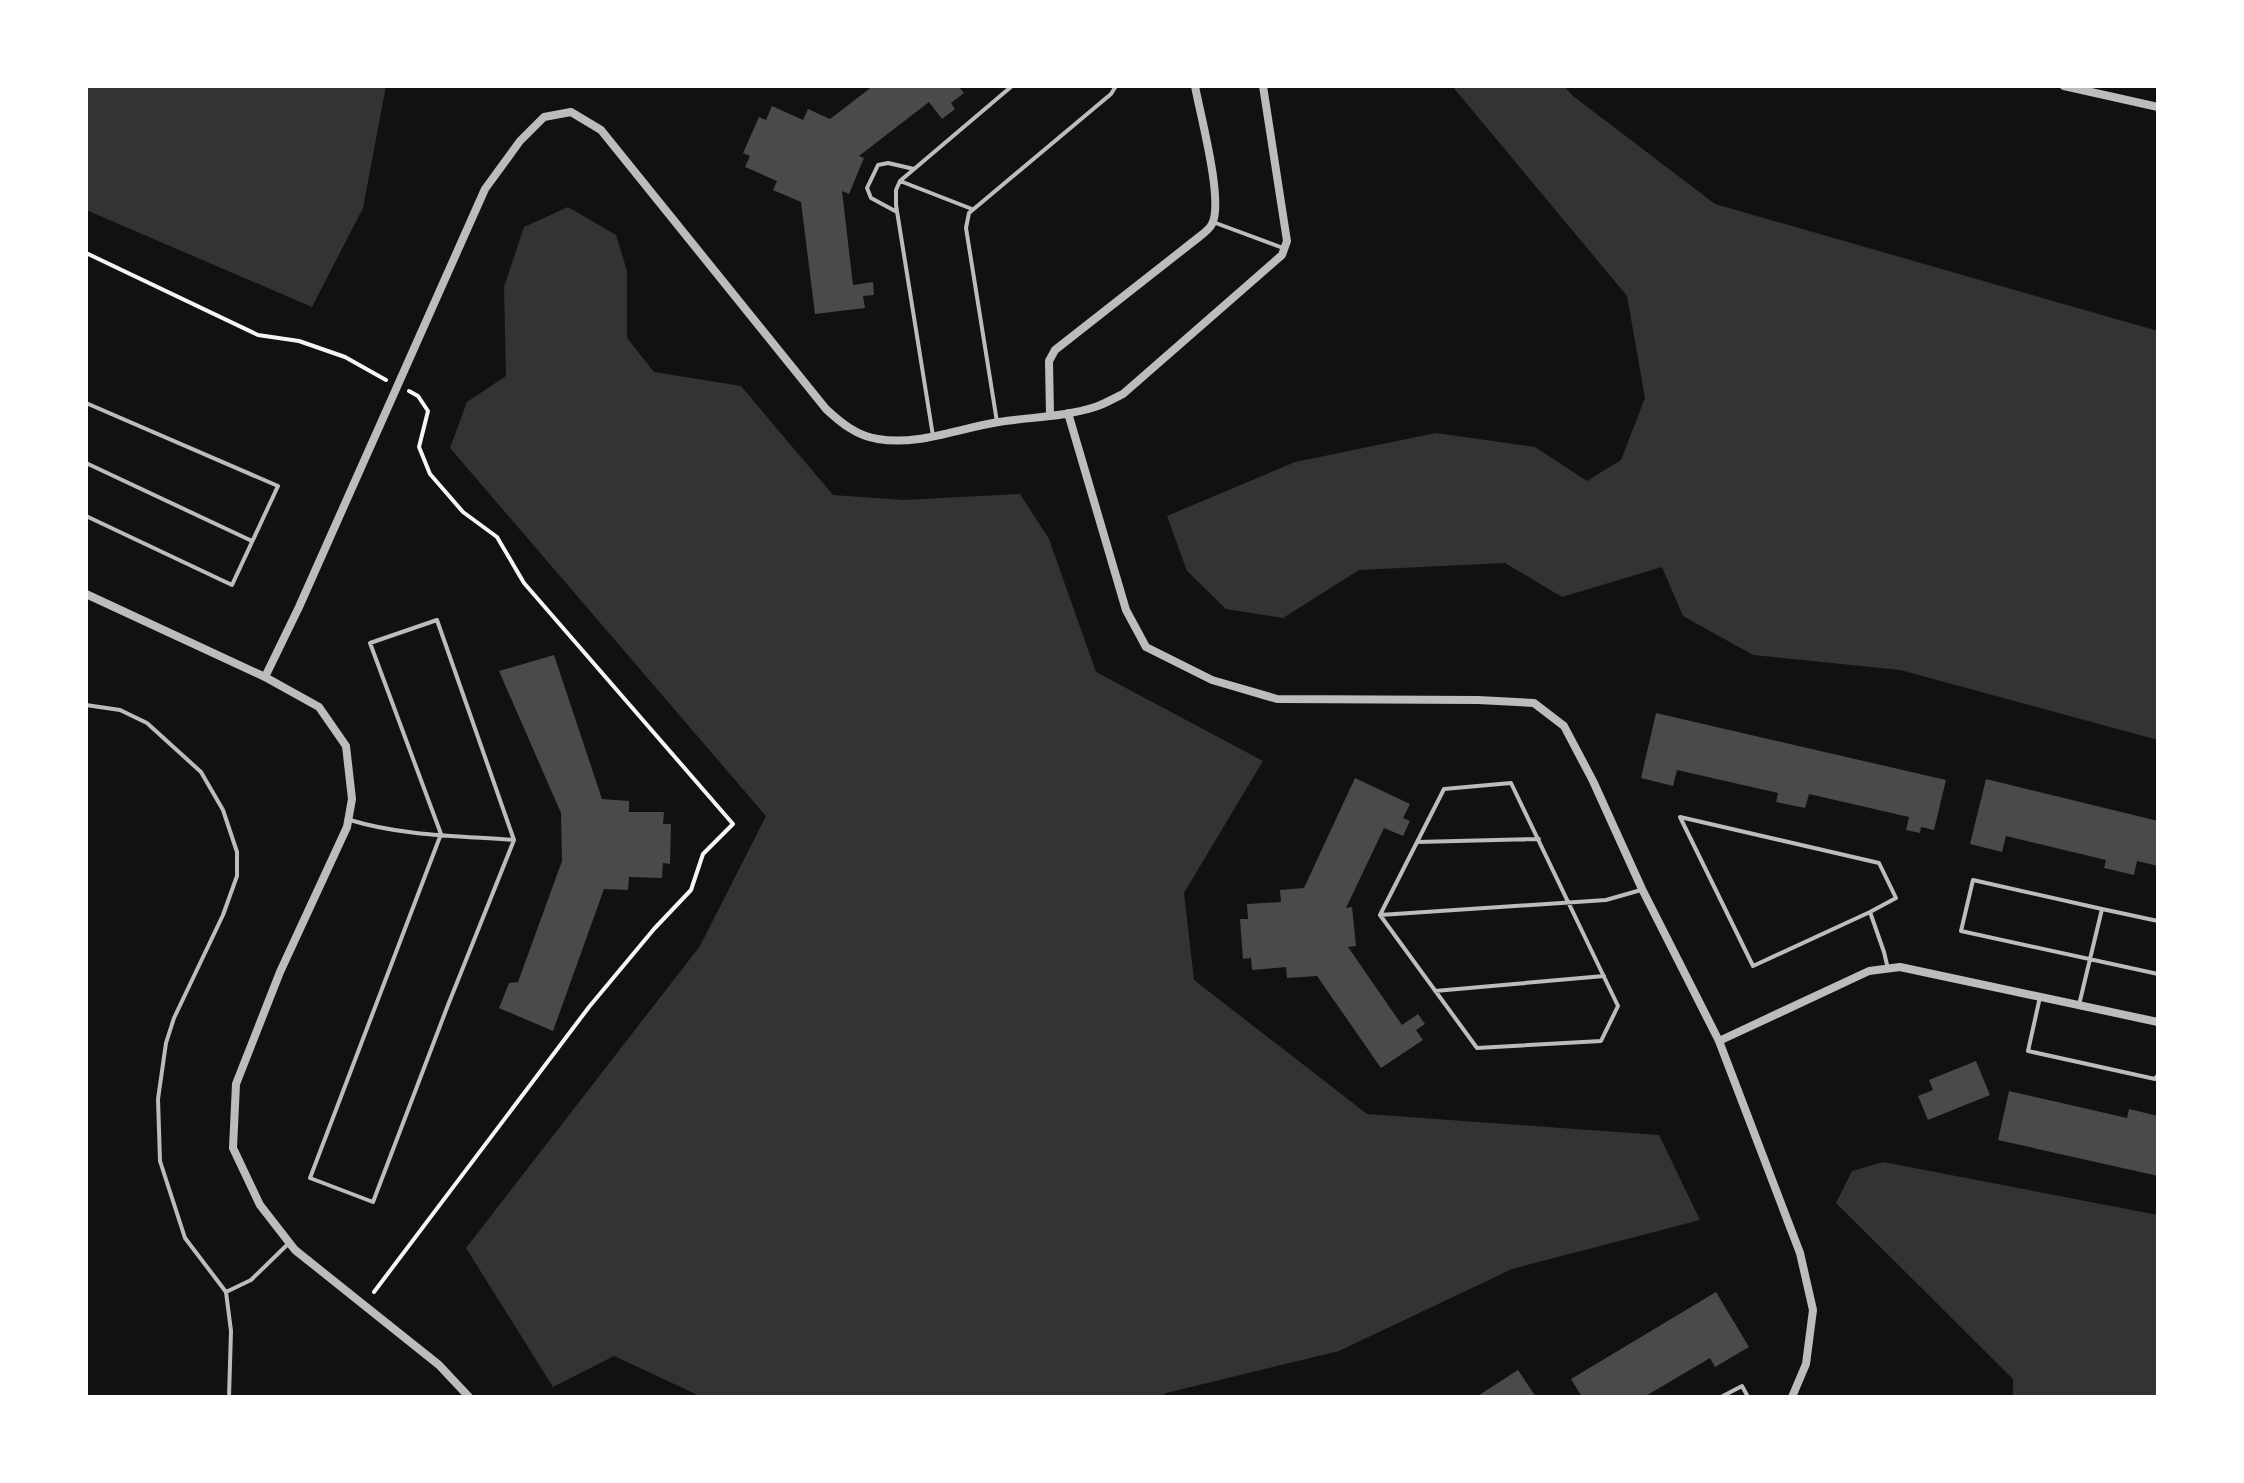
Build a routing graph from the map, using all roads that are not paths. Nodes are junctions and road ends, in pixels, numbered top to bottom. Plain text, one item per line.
1 (1012, 86) edge
2 (1116, 86) edge
3 (1195, 86) edge
4 (1263, 86) edge
5 (2064, 86) edge
6 (2158, 107) edge
7 (914, 169) junction
8 (900, 181) junction
9 (972, 209) junction
10 (897, 212) junction
11 (1213, 221) junction
12 (1286, 249) junction
13 (86, 403) edge
14 (1068, 413) junction
15 (1050, 416) junction
16 (997, 422) junction
17 (933, 436) junction
18 (86, 463) edge
19 (86, 516) edge
20 (252, 541) junction
21 (86, 594) edge
22 (265, 677) junction
23 (86, 705) edge
24 (348, 820) junction
25 (441, 834) junction
26 (1539, 839) junction
27 (514, 840) junction
28 (1417, 842) junction
29 (1642, 889) junction
30 (1570, 903) junction
31 (2102, 909) junction
32 (1870, 912) junction
33 (1380, 915) junction
34 (2158, 921) edge
35 (2089, 959) junction
36 (1888, 969) junction
37 (2158, 974) edge
38 (1604, 976) junction
39 (1435, 991) junction
40 (2040, 997) junction
41 (2079, 1005) junction
42 (2158, 1022) edge
43 (1719, 1041) junction
44 (2158, 1075) edge
45 (289, 1243) junction
46 (226, 1292) junction
47 (229, 1397) edge
48 (469, 1397) edge
49 (1721, 1397) edge
50 (1748, 1397) edge
51 (1792, 1397) edge

1 - 7 lane
2 - 9 lane
3 - 11 street
4 - 12 street
5 - 6 street
7 - 8 lane
7 - 10 lane
8 - 9 lane
8 - 10 lane
9 - 16 lane
10 - 17 lane
11 - 12 lane
11 - 15 street
12 - 14 street
13 - 20 lane
14 - 15 street
14 - 29 street
15 - 16 street
16 - 17 street
17 - 22 street
18 - 20 lane
19 - 20 lane
21 - 22 street
22 - 24 street
23 - 46 lane
24 - 25 lane
24 - 45 street
25 - 27 lane
25 - 27 lane
25 - 27 lane
26 - 28 lane
26 - 28 lane
26 - 30 lane
28 - 33 lane
29 - 30 lane
29 - 43 street
30 - 33 lane
30 - 38 lane
31 - 34 lane
31 - 35 lane
31 - 35 lane
32 - 32 lane
32 - 36 lane
33 - 39 lane
35 - 37 lane
35 - 41 lane
36 - 40 street
36 - 43 street
38 - 39 lane
38 - 39 lane
40 - 41 street
40 - 44 lane
41 - 42 street
43 - 51 street
45 - 46 lane
45 - 48 street
46 - 47 lane
49 - 50 lane

